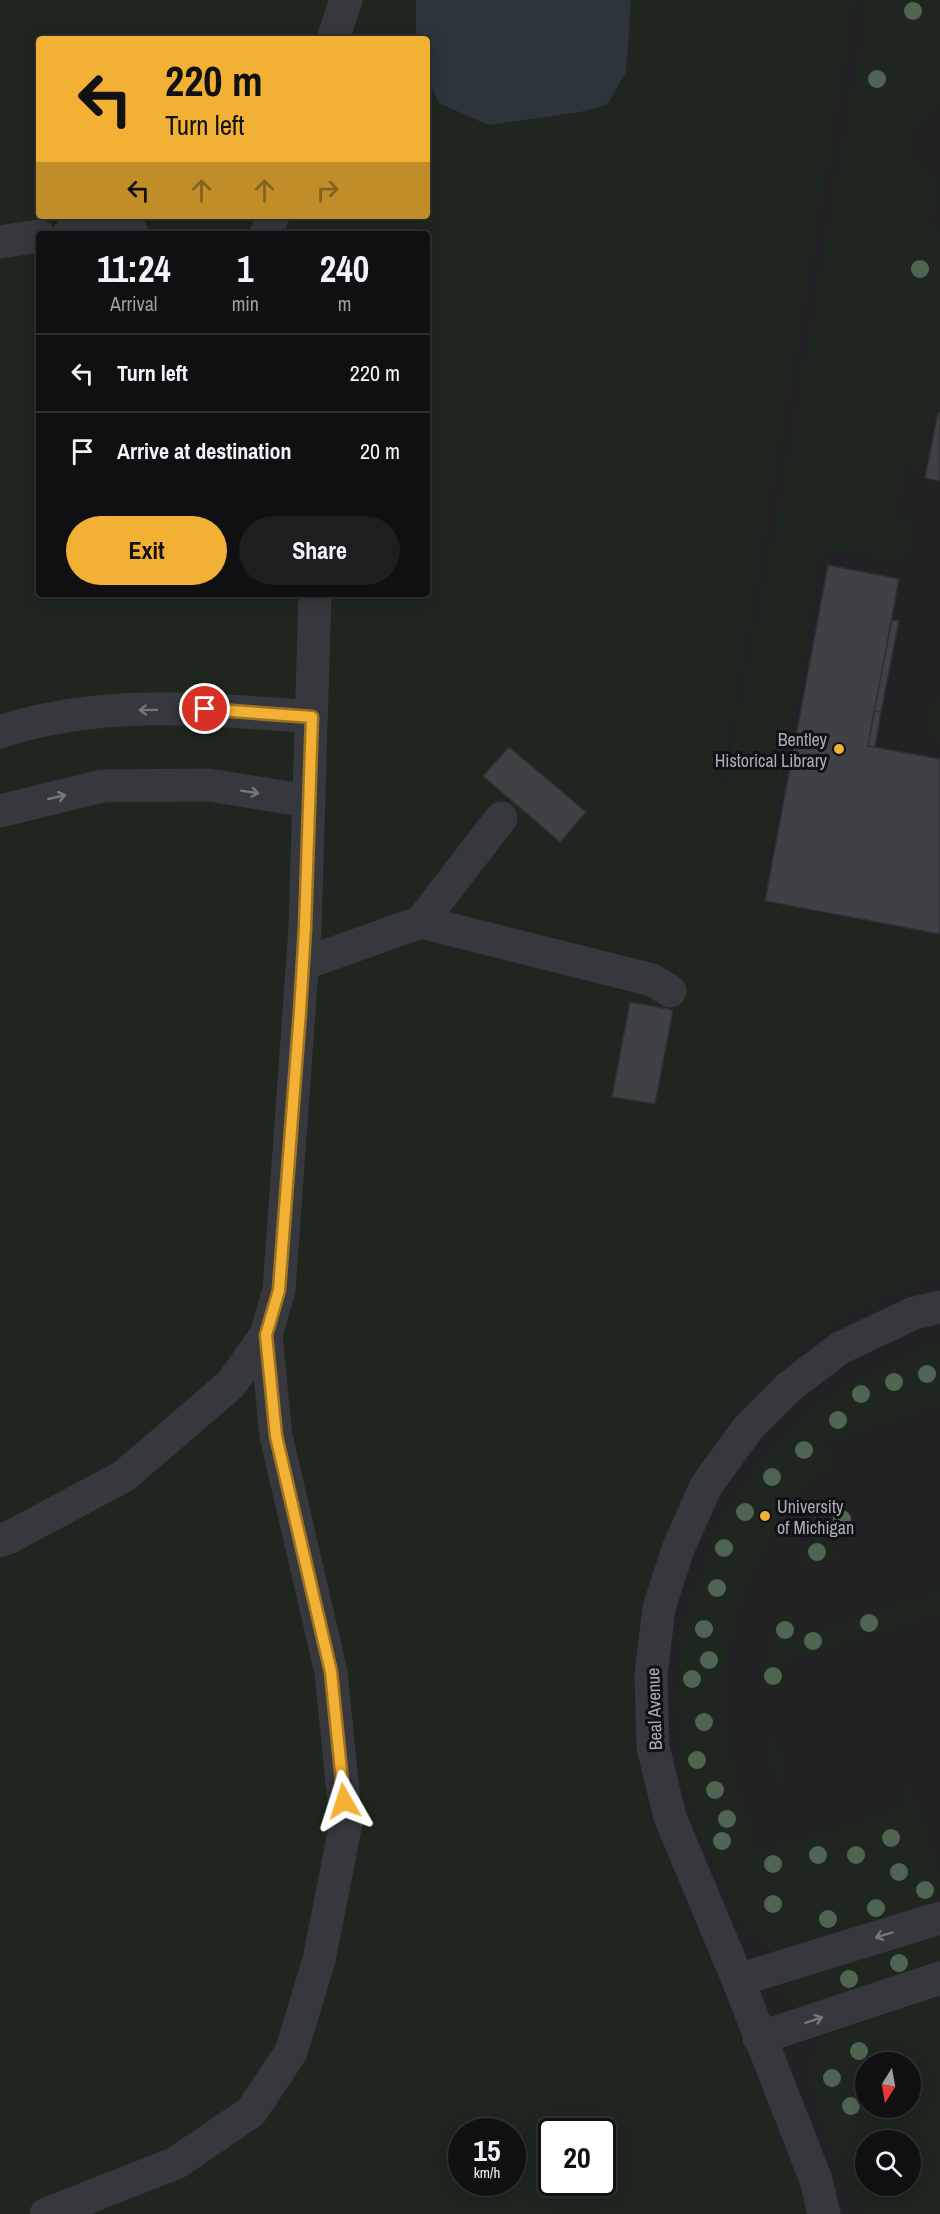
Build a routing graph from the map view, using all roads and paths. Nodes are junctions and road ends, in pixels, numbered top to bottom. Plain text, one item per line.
1 (346, 0) edge
2 (334, 36) edge
3 (36, 236) edge
4 (0, 242) edge
5 (315, 597) edge
6 (312, 717) junction
7 (0, 732) edge
8 (309, 801) junction
9 (0, 811) edge
10 (501, 818) dead end
11 (420, 922) junction
12 (303, 964) junction
13 (670, 991) dead end
14 (940, 1307) edge
15 (266, 1335) junction
16 (0, 1541) edge
17 (940, 1918) edge
18 (940, 1978) edge
19 (738, 1980) junction
20 (759, 2038) junction
21 (46, 2214) edge
22 (824, 2214) edge

1 - 2 street
3 - 4 street
5 - 6 street
6 -> 7 street
6 - 8 street
9 -> 8 street
8 - 12 street
10 - 11 street
11 - 12 street
11 - 13 street
12 - 15 street
14 - 19 street, Beal Avenue
15 - 16 street
15 - 21 street
17 -> 19 street
20 -> 18 street
19 - 20 street, Beal Avenue
20 - 22 street, Beal Avenue

